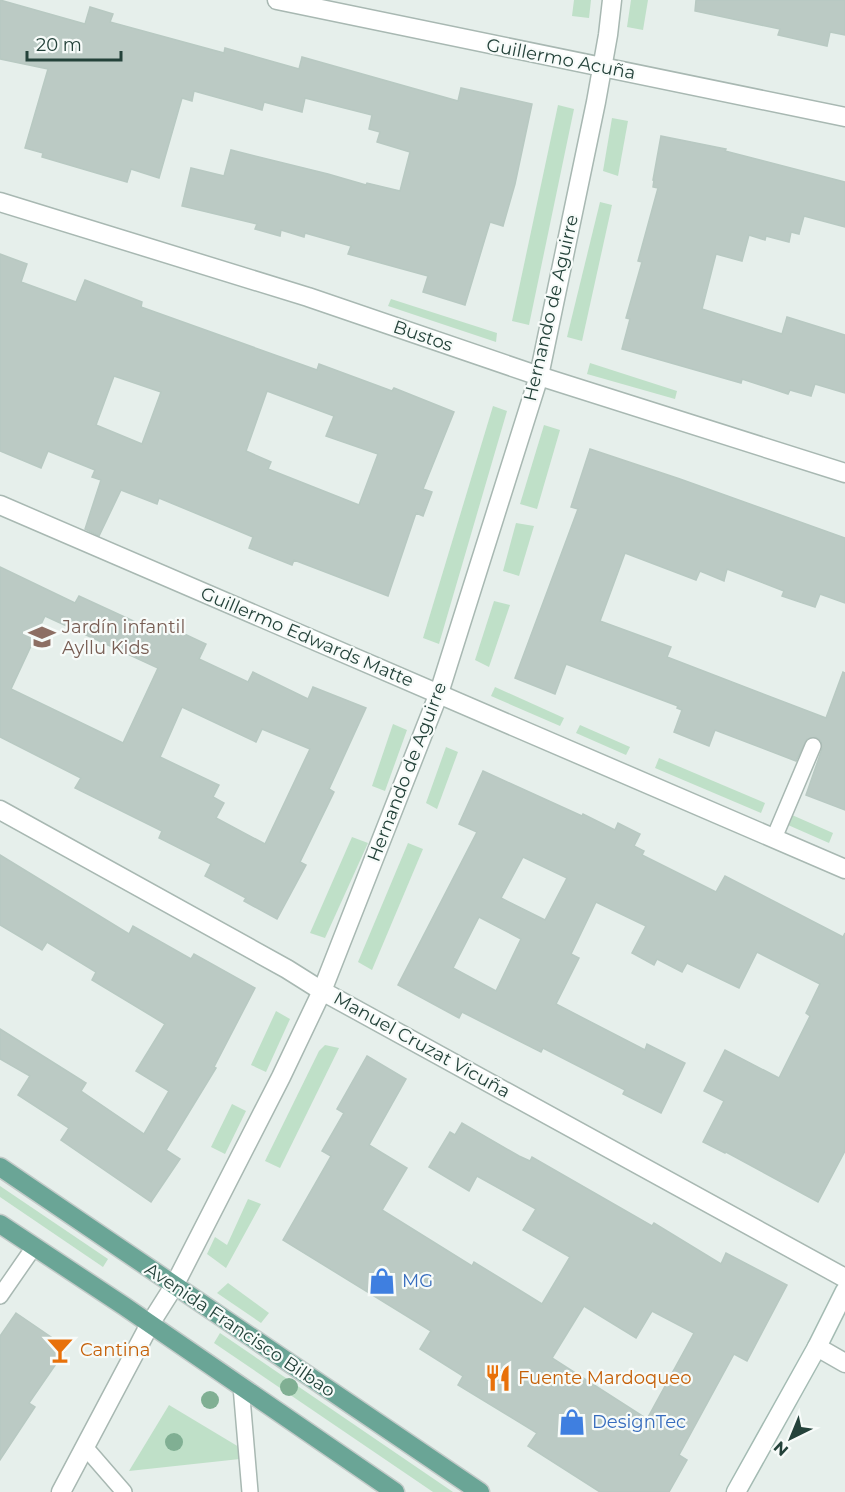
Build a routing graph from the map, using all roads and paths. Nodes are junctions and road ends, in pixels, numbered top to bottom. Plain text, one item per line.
1 (277, 0) edge
2 (612, 0) edge
3 (602, 68) junction
4 (845, 117) edge
5 (0, 202) edge
6 (539, 376) junction
7 (845, 473) edge
8 (0, 505) edge
9 (439, 693) junction
10 (813, 746) dead end
11 (0, 810) edge
12 (774, 838) junction
13 (845, 869) edge
14 (322, 991) junction
15 (0, 1167) edge
16 (0, 1224) edge
17 (34, 1247) junction
18 (845, 1278) edge
19 (174, 1286) junction
20 (845, 1291) edge
21 (0, 1296) edge
22 (150, 1324) junction
23 (817, 1347) junction
24 (845, 1363) edge
25 (241, 1386) junction
26 (85, 1447) junction
27 (389, 1491) edge
28 (61, 1492) edge
29 (124, 1492) edge
30 (250, 1492) edge
31 (480, 1492) edge
32 (736, 1492) edge

1 - 3 street, Guillermo Acuña
2 - 3 street, Hernando de Aguirre
3 - 4 street, Guillermo Acuña
3 - 6 street, Hernando de Aguirre
5 - 6 street, Bustos
6 - 7 street, Bustos
6 - 9 street, Hernando de Aguirre
8 - 9 street, Guillermo Edwards Matte
9 - 12 street, Guillermo Edwards Matte
9 - 14 street, Hernando de Aguirre
10 - 12 lane
11 - 14 street, Manuel Cruzat Vicuña
12 - 13 street, Guillermo Edwards Matte
14 - 18 street, Manuel Cruzat Vicuña
14 - 19 street, Hernando de Aguirre
15 - 19 main road, Avenida Francisco Bilbao
16 - 17 main road
17 - 21 lane
17 - 22 main road
19 - 22 street, Hernando de Aguirre
19 - 31 main road, Avenida Francisco Bilbao
20 - 23 street
22 - 25 main road
22 - 26 street, Hernando de Aguirre
23 - 24 street
23 - 32 street
25 - 27 main road
25 - 30 lane
26 - 28 street, Hernando de Aguirre
26 - 29 lane

